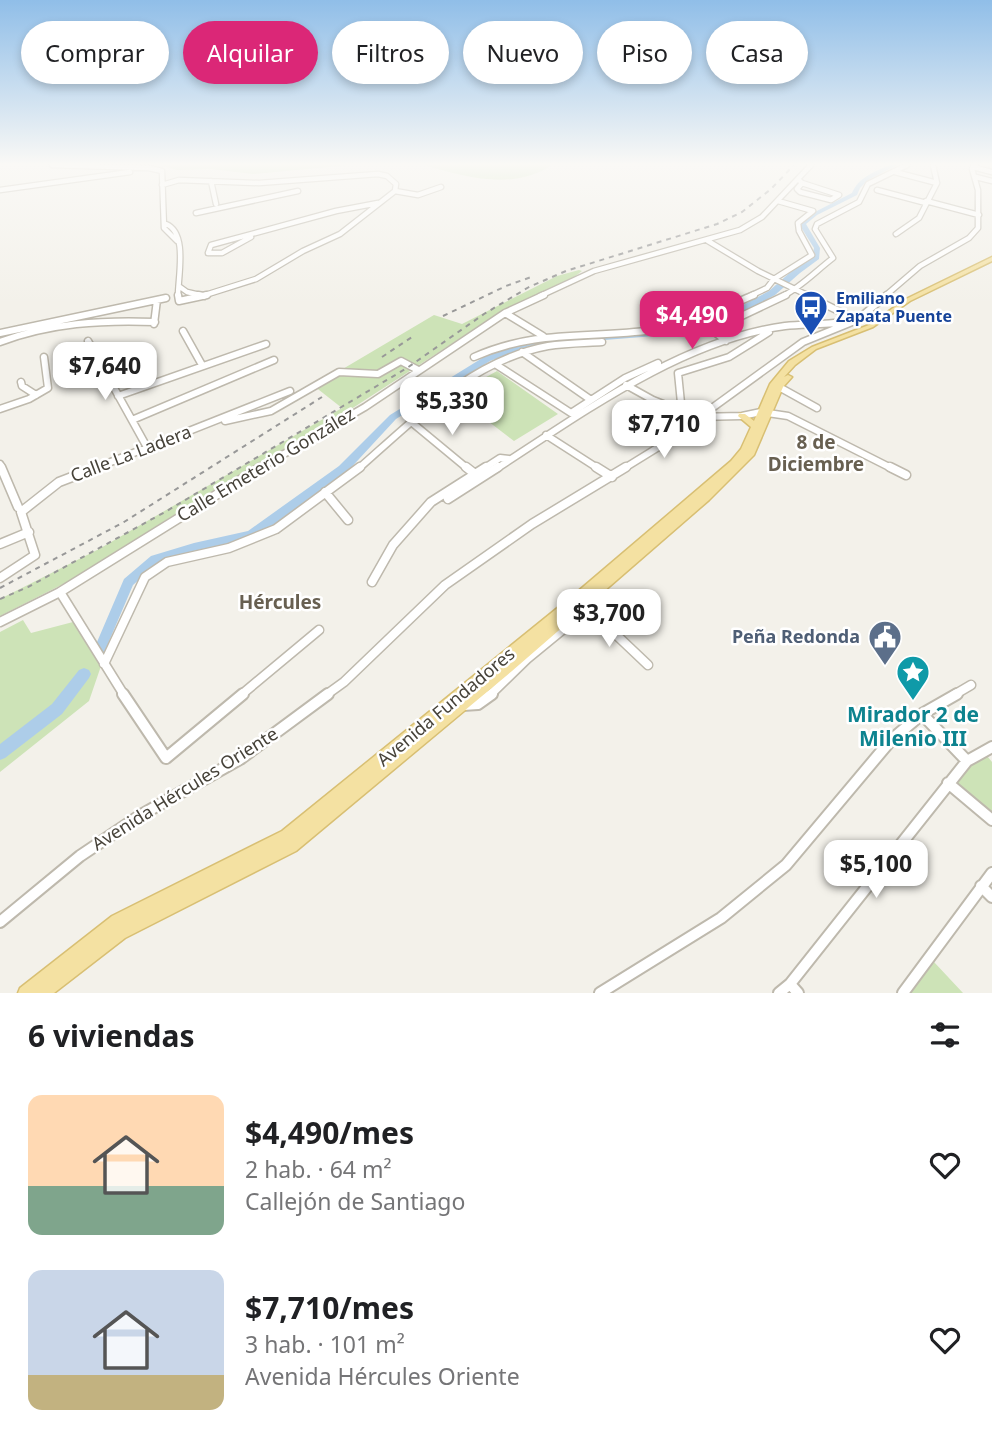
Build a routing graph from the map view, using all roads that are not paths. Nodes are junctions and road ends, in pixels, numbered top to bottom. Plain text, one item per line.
1 (165, 211) edge
2 (204, 211) edge
3 (341, 211) edge
4 (368, 211) edge
5 (768, 211) edge
6 (813, 211) edge
7 (842, 211) edge
8 (921, 211) edge
9 (964, 211) edge
10 (979, 211) edge
11 (196, 213) dead end
12 (979, 215) junction
13 (896, 234) dead end
14 (251, 237) junction
15 (708, 241) junction
16 (992, 261) edge
17 (776, 280) junction
18 (180, 287) junction
19 (795, 289) junction
20 (208, 296) junction
21 (166, 298) dead end
22 (157, 300) junction
23 (505, 313) junction
24 (65, 320) junction
25 (854, 321) junction
26 (53, 322) junction
27 (772, 330) junction
28 (183, 331) dead end
29 (0, 333) edge
30 (543, 335) junction
31 (88, 341) dead end
32 (726, 341) junction
33 (0, 342) edge
34 (602, 342) dead end
35 (266, 344) dead end
36 (522, 352) junction
37 (44, 357) dead end
38 (474, 358) dead end
39 (274, 360) dead end
40 (495, 364) junction
41 (202, 365) junction
42 (659, 365) junction
43 (418, 370) junction
44 (21, 382) dead end
45 (625, 384) junction
46 (779, 387) junction
47 (290, 391) dead end
48 (36, 395) junction
49 (118, 396) junction
50 (591, 400) junction
51 (817, 408) dead end
52 (0, 409) edge
53 (765, 412) junction
54 (682, 413) junction
55 (742, 416) junction
56 (696, 417) junction
57 (132, 421) junction
58 (410, 421) junction
59 (211, 423) junction
60 (755, 427) junction
61 (546, 435) junction
62 (148, 449) junction
63 (509, 459) junction
64 (0, 464) edge
65 (475, 474) junction
66 (906, 475) dead end
67 (612, 477) junction
68 (326, 492) junction
69 (448, 499) dead end
70 (20, 510) junction
71 (348, 520) dead end
72 (29, 532) junction
73 (0, 544) edge
74 (0, 578) edge
75 (372, 582) dead end
76 (60, 592) junction
77 (581, 605) junction
78 (0, 622) edge
79 (319, 631) dead end
80 (565, 631) junction
81 (104, 664) junction
82 (648, 665) dead end
83 (971, 685) dead end
84 (463, 705) junction
85 (922, 714) junction
86 (992, 747) edge
87 (967, 761) junction
88 (948, 783) junction
89 (992, 820) edge
90 (992, 873) edge
91 (981, 886) junction
92 (992, 897) edge
93 (0, 922) edge
94 (794, 988) edge
95 (25, 993) edge
96 (41, 993) edge
97 (600, 993) edge
98 (779, 993) edge
99 (903, 993) edge

1 - 18 street
2 - 11 street
3 - 14 street
4 - 20 street
5 - 15 street, Calle Emeterio González
6 - 17 street
7 - 19 street
8 - 13 street
9 - 12 street
10 - 12 street
12 - 25 street, Avenida Hércules Oriente
14 - 14 street
15 - 17 street
15 - 23 street, Calle Emeterio González
16 - 46 main road, Avenida Fundadores
16 - 53 main road, Avenida Fundadores
17 - 19 street
17 - 30 street
18 - 20 street
18 - 20 street
19 - 25 street
19 - 32 street
21 - 22 street
22 - 24 street
22 - 24 street
23 - 30 street
23 - 43 street, Calle Emeterio González
24 - 26 street
25 - 27 street
25 - 56 street, Avenida Hércules Oriente
26 - 29 street
26 - 33 street
27 - 32 street
27 - 54 street
28 - 41 street
30 - 38 street
31 - 49 street
32 - 42 street
34 - 36 street
35 - 41 street
36 - 40 street
36 - 50 street
37 - 48 street
39 - 57 street
40 - 50 street
40 - 58 street
41 - 49 street
42 - 45 street
42 - 50 street
43 - 59 street, Calle La Ladera
43 - 76 street, Calle Emeterio González
44 - 48 street
45 - 54 street
45 - 61 street
46 - 51 street
46 - 53 main road, Avenida Fundadores
47 - 59 street, Calle La Ladera
48 - 52 street
49 - 57 street
53 - 55 street
53 - 60 main road, Avenida Fundadores
53 - 66 street
53 - 77 main road, Avenida Fundadores
54 - 56 street
55 - 56 street
55 - 60 main road
56 - 67 street, Avenida Hércules Oriente
57 - 62 street
58 - 65 street
58 - 68 street
59 - 62 street, Calle La Ladera
60 - 95 main road, Avenida Fundadores
61 - 63 street
61 - 67 street
62 - 70 street, Calle La Ladera
63 - 65 street
63 - 69 street
64 - 70 street
65 - 75 street
67 - 93 street, Avenida Hércules Oriente
68 - 71 street
68 - 81 street
70 - 72 street
72 - 73 street
72 - 74 street
76 - 78 street, Calle Emeterio González
76 - 81 street
77 - 80 street
77 - 84 main road, Avenida Fundadores
79 - 81 street
80 - 82 street
80 - 84 street
83 - 85 street
84 - 96 main road, Avenida Fundadores
85 - 87 street
85 - 97 street
86 - 87 street
87 - 88 street
88 - 89 street
88 - 94 street
90 - 91 street
91 - 92 street
91 - 99 street
94 - 98 street

